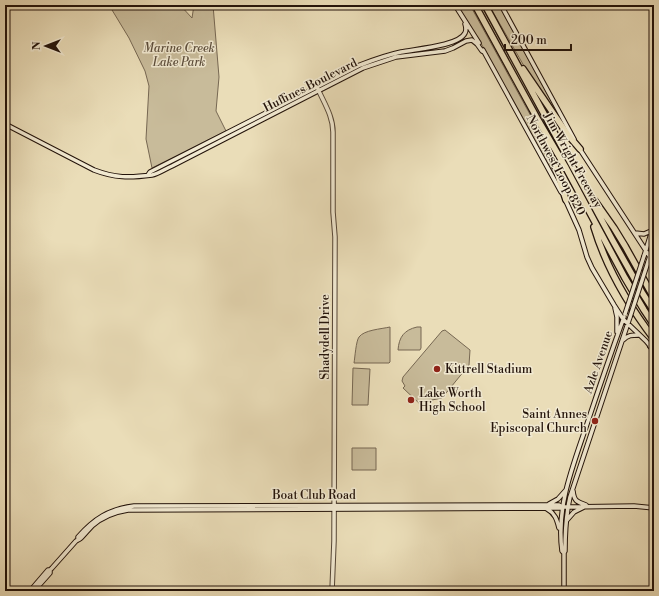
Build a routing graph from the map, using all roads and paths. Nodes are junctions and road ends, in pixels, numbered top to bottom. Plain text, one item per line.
1 (455, 5) edge
2 (475, 5) edge
3 (485, 5) edge
4 (501, 5) edge
5 (465, 23) junction
6 (504, 40) junction
7 (433, 47) junction
8 (434, 52) junction
9 (484, 52) junction
10 (372, 63) junction
11 (318, 89) junction
12 (538, 120) junction
13 (5, 124) edge
14 (580, 149) junction
15 (588, 195) junction
16 (566, 200) junction
17 (593, 219) junction
18 (654, 224) edge
19 (652, 230) junction
20 (635, 233) junction
21 (654, 244) edge
22 (646, 250) junction
23 (650, 256) junction
24 (654, 262) edge
25 (654, 298) edge
26 (614, 306) junction
27 (654, 311) edge
28 (623, 319) junction
29 (628, 324) junction
30 (654, 325) edge
31 (640, 335) junction
32 (617, 336) junction
33 (654, 339) edge
34 (622, 341) junction
35 (653, 349) edge
36 (584, 432) junction
37 (591, 434) junction
38 (579, 447) junction
39 (586, 450) junction
40 (573, 488) junction
41 (566, 489) junction
42 (289, 505) junction
43 (546, 506) junction
44 (589, 506) junction
45 (334, 507) junction
46 (562, 507) junction
47 (568, 507) junction
48 (654, 508) edge
49 (252, 509) junction
50 (566, 521) junction
51 (78, 539) junction
52 (560, 540) junction
53 (564, 553) junction
54 (50, 570) junction
55 (30, 591) edge
56 (34, 591) edge
57 (332, 591) edge
58 (564, 591) edge

1 - 5 main road, Northwest Loop 820
2 - 12 highway, Jim Wright Freeway
3 - 6 highway, Jim Wright Freeway
4 - 14 main road
5 - 7 main road, Huffines Boulevard
5 - 9 main road, Northwest Loop 820
6 - 14 highway
6 - 15 highway, Jim Wright Freeway
7 - 8 main road
7 - 10 main road, Huffines Boulevard
8 - 9 main road, Huffines Boulevard
8 - 10 main road, Huffines Boulevard
9 - 16 main road, Northwest Loop 820
10 - 11 main road, Huffines Boulevard
11 - 13 main road, Huffines Boulevard
11 - 45 main road, Shadydell Drive
12 - 16 highway
12 - 17 highway, Jim Wright Freeway
14 - 20 main road
15 - 25 highway
15 - 27 highway, Jim Wright Freeway
16 - 26 main road, Northwest Loop 820
17 - 30 highway, Jim Wright Freeway
17 - 33 highway
18 - 19 main road, Azle Avenue
19 - 20 main road
19 - 22 main road, Azle Avenue
20 - 22 main road
21 - 23 main road, Azle Avenue
22 - 23 main road
22 - 28 main road, Azle Avenue, bridge
23 - 24 main road
23 - 29 main road, Azle Avenue, bridge
26 - 28 main road, Northwest Loop 820
26 - 32 main road
28 - 29 main road, Northwest Loop 820
28 - 32 main road, Azle Avenue
29 - 31 main road, Northwest Loop 820
29 - 34 main road, Azle Avenue
31 - 34 main road
31 - 35 main road, Northwest Loop 820
32 - 36 main road, Azle Avenue
34 - 37 main road, Azle Avenue
36 - 37 main road
36 - 38 main road, Azle Avenue
37 - 39 main road, Azle Avenue
38 - 39 main road
38 - 41 main road, Azle Avenue
39 - 40 main road, Azle Avenue
40 - 44 main road
40 - 47 main road, Azle Avenue
41 - 43 main road
41 - 46 main road, Azle Avenue
42 - 45 main road, Boat Club Road
42 - 49 main road
42 - 51 main road, Boat Club Road
43 - 45 main road, Boat Club Road
43 - 46 main road, Boat Club Road
43 - 52 main road
44 - 47 main road, Boat Club Road
44 - 48 main road, Boat Club Road
44 - 50 main road
45 - 49 main road, Boat Club Road
45 - 57 main road, Shadydell Drive
46 - 47 main road, Boat Club Road
46 - 52 main road, Azle Avenue
47 - 50 main road, Azle Avenue
49 - 51 main road, Boat Club Road
50 - 53 main road, Azle Avenue
51 - 54 main road, Boat Club Road
52 - 53 main road, Azle Avenue
53 - 58 main road, Azle Avenue
54 - 55 main road, Boat Club Road
54 - 56 main road, Boat Club Road

